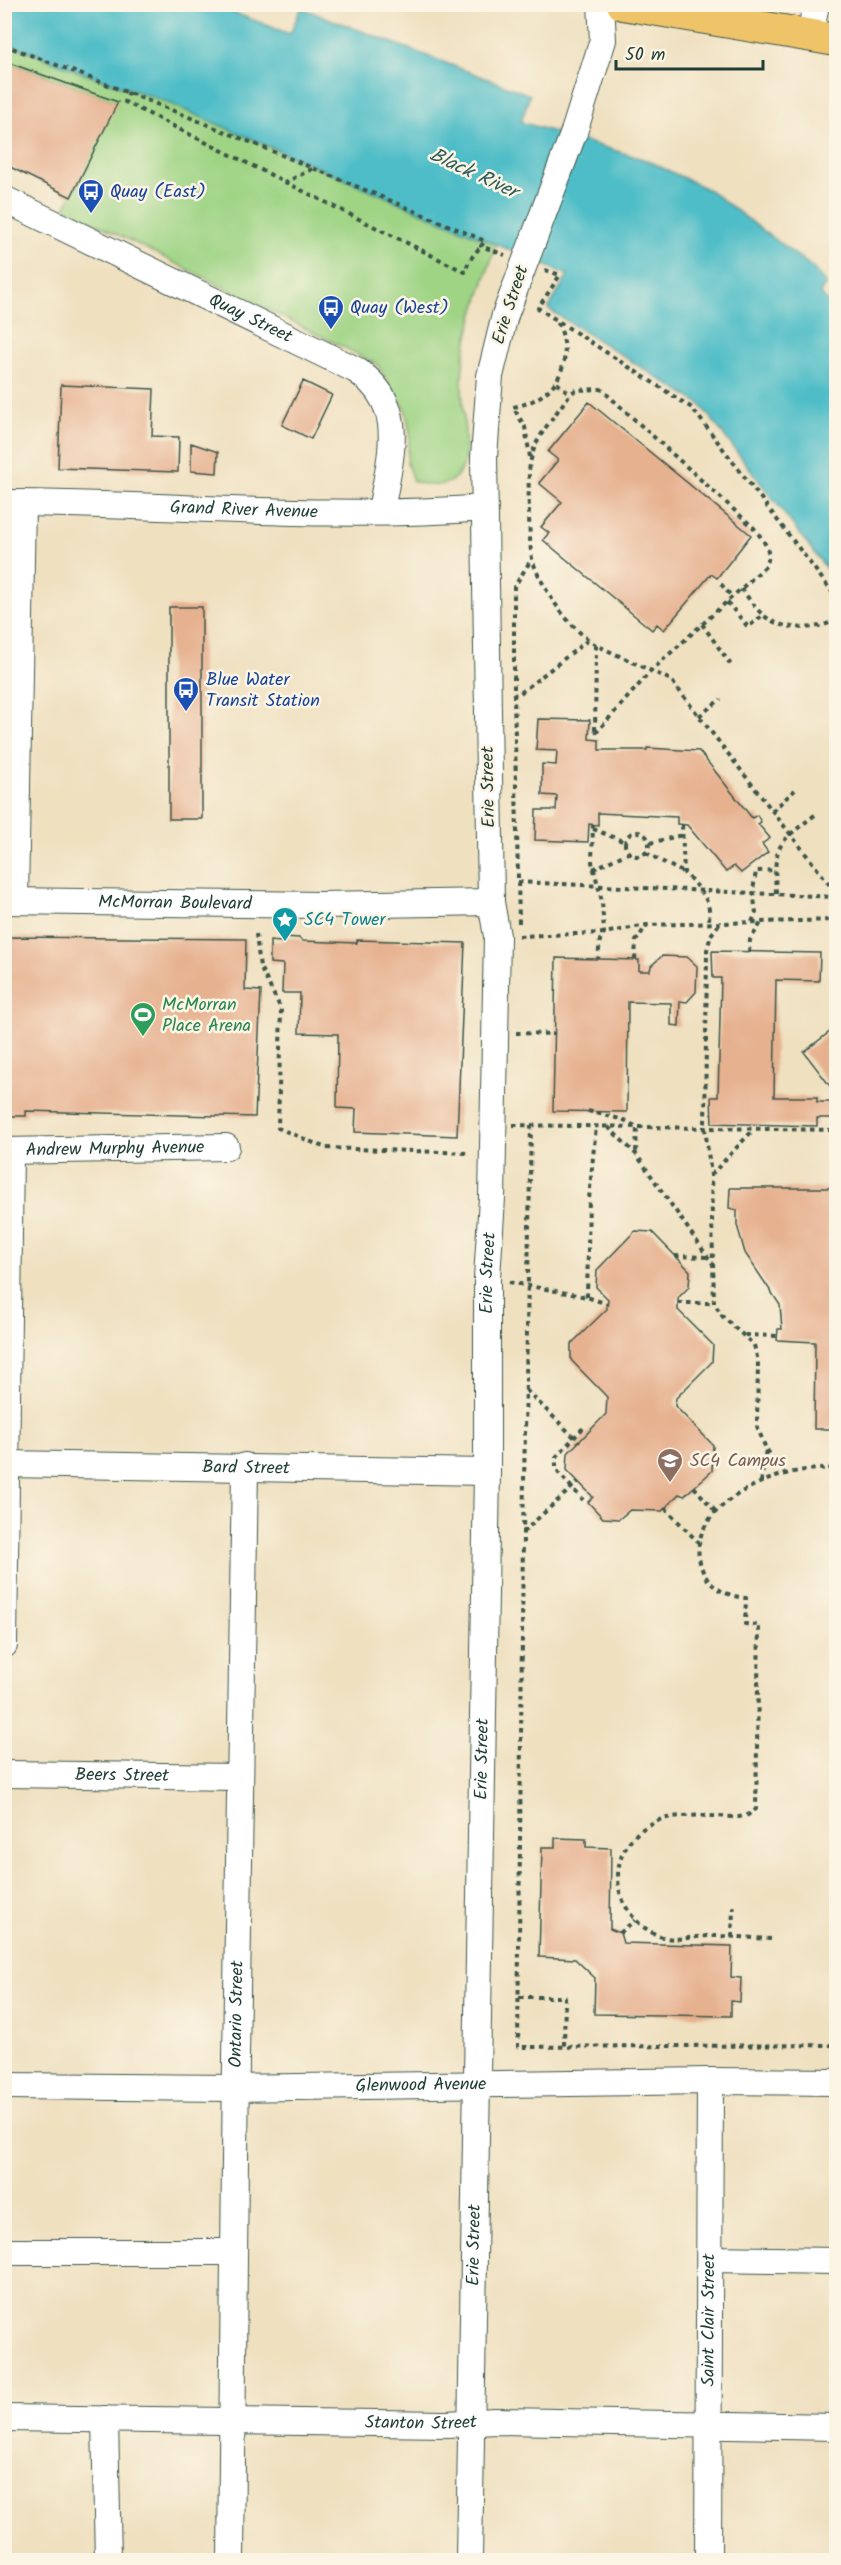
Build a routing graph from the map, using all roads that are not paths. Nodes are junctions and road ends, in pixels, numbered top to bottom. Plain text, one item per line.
1 (601, 4) edge
2 (623, 4) edge
3 (816, 4) edge
4 (824, 38) edge
5 (4, 199) edge
6 (13, 503) edge
7 (484, 508) junction
8 (381, 512) junction
9 (10, 901) edge
10 (491, 902) junction
11 (226, 1147) dead end
12 (7, 1151) edge
13 (6, 1464) edge
14 (245, 1466) junction
15 (487, 1472) junction
16 (4, 1645) edge
17 (4, 1774) edge
18 (240, 1777) junction
19 (711, 2080) junction
20 (837, 2082) edge
21 (477, 2084) junction
22 (4, 2086) edge
23 (235, 2088) junction
24 (4, 2252) edge
25 (234, 2252) junction
26 (710, 2259) junction
27 (837, 2261) edge
28 (4, 2418) edge
29 (105, 2419) junction
30 (233, 2422) junction
31 (470, 2423) junction
32 (707, 2425) junction
33 (837, 2427) edge
34 (108, 2560) edge
35 (231, 2560) edge
36 (469, 2560) edge
37 (708, 2560) edge

1 - 7 street, Erie Street, bridge
2 - 4 main road
3 - 4 street
5 - 8 street, Quay Street
6 - 8 street, Grand River Avenue
6 - 9 street
7 - 8 street, Grand River Avenue
7 - 10 street, Erie Street
9 - 10 street, McMorran Boulevard
10 - 15 street, Erie Street
11 - 12 street, Andrew Murphy Avenue
12 - 13 street
13 - 14 street, Bard Street
13 - 16 street
14 - 15 street, Bard Street
14 - 18 street, Ontario Street
15 - 21 street, Erie Street
17 - 18 street, Beers Street
18 - 23 street, Ontario Street
19 - 20 street, Glenwood Avenue
19 - 21 street, Glenwood Avenue
19 - 26 street, Saint Clair Street
21 - 23 street, Glenwood Avenue
21 - 31 street, Erie Street
22 - 23 street, Glenwood Avenue
23 - 25 street, Ontario Street
24 - 25 street
25 - 30 street, Ontario Street
26 - 27 street
26 - 32 street, Saint Clair Street
28 - 29 street, Stanton Street
29 - 30 street, Stanton Street
29 - 34 street
30 - 31 street, Stanton Street
30 - 35 street, Ontario Street
31 - 32 street, Stanton Street
31 - 36 street, Erie Street
32 - 33 street, Stanton Street
32 - 37 street, Saint Clair Street

